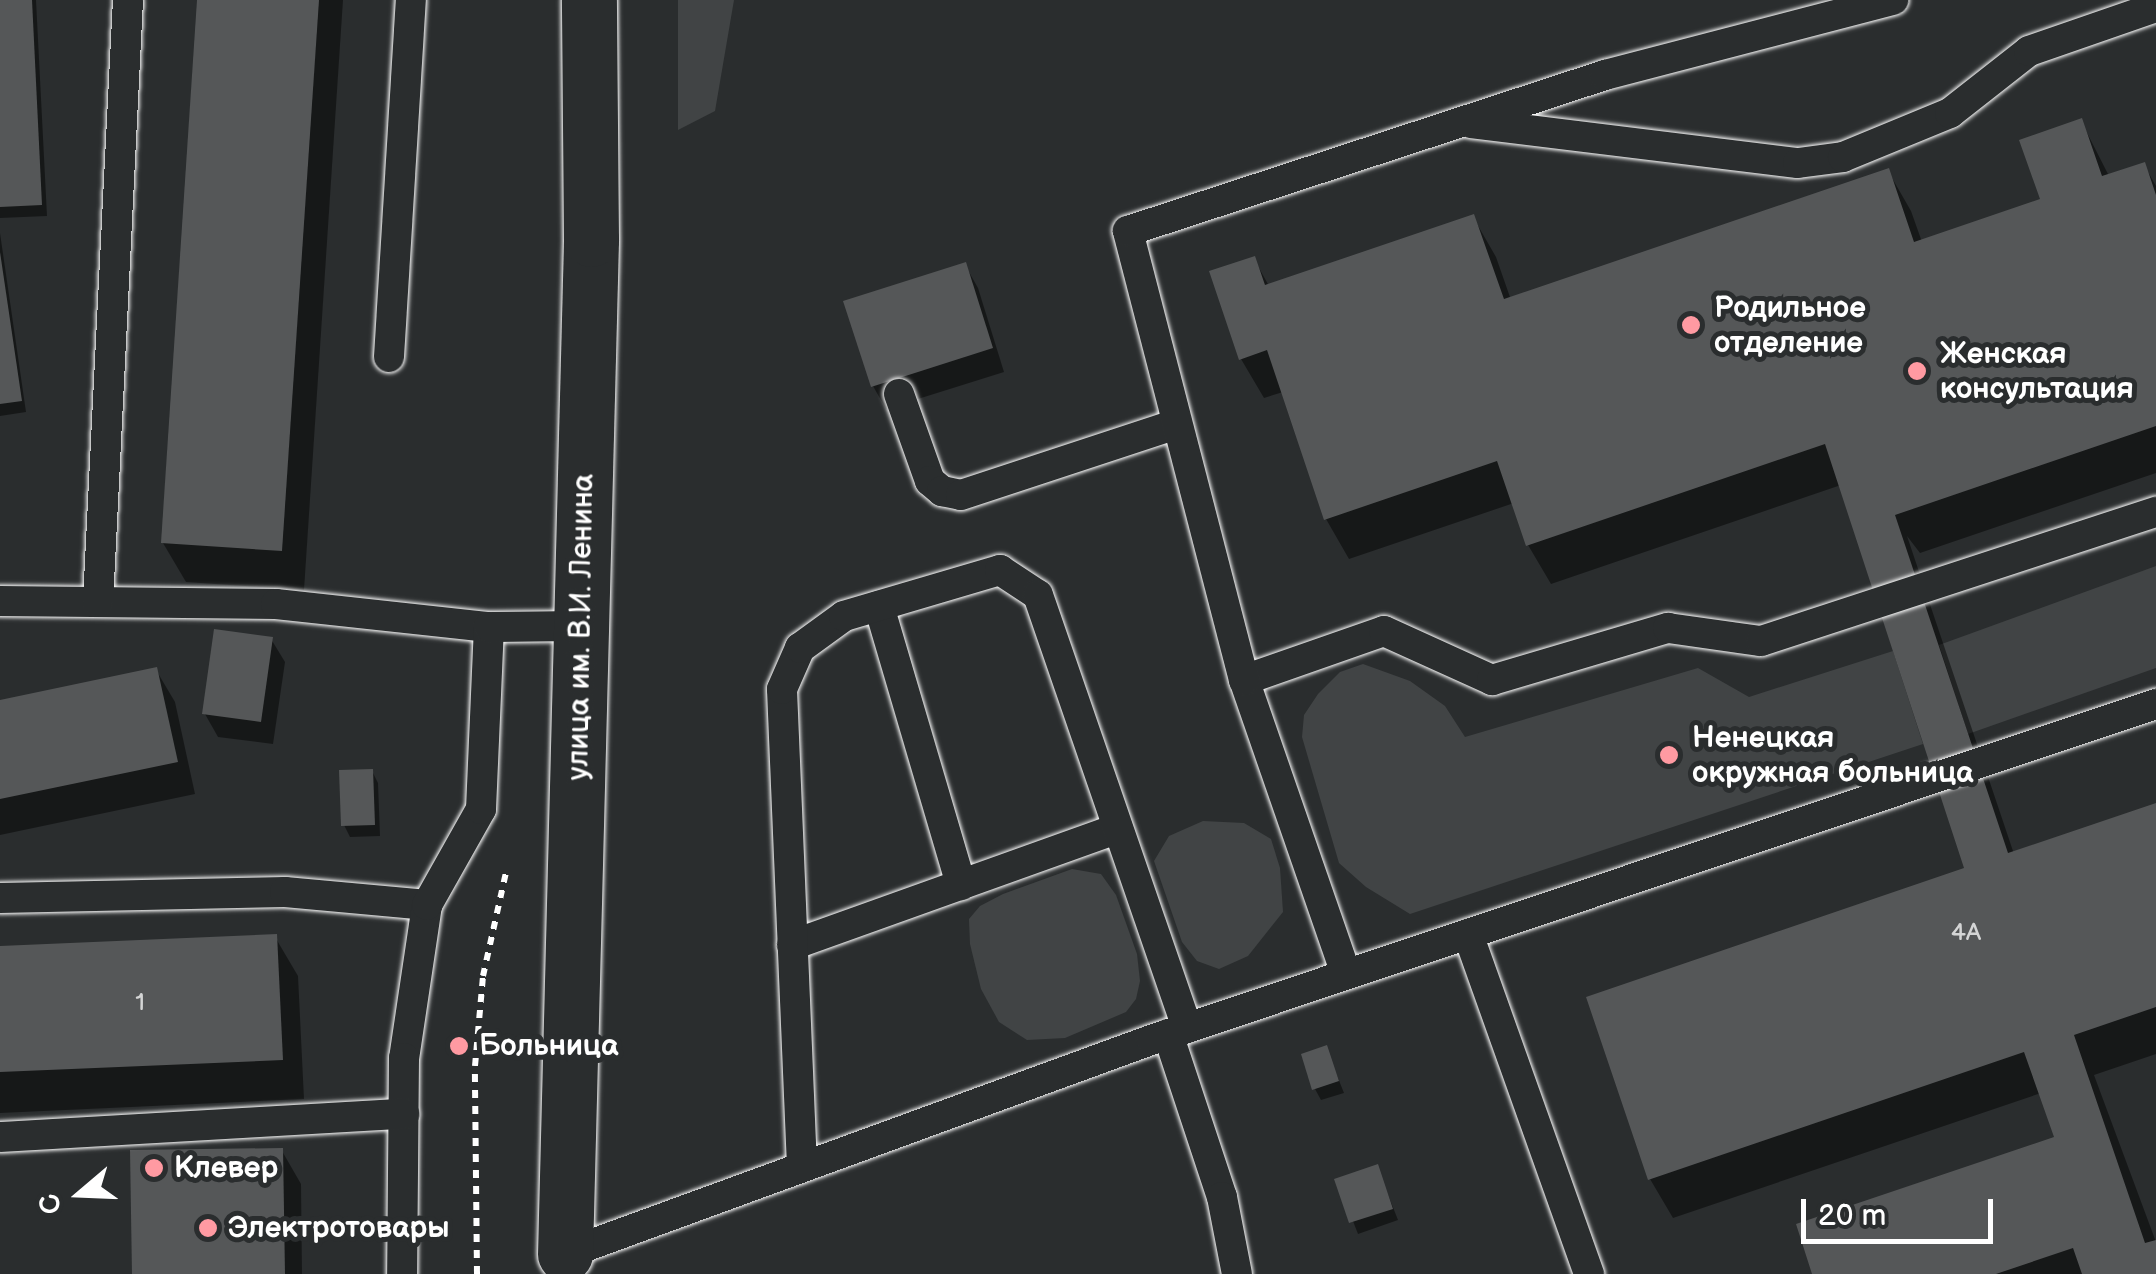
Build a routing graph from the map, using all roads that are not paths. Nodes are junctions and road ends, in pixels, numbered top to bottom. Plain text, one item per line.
1 (128, 0) edge
2 (411, 0) edge
3 (589, 0) edge
4 (1894, 0) edge
5 (2156, 7) edge
6 (1463, 122) junction
7 (388, 357) dead end
8 (899, 394) dead end
9 (1177, 424) junction
10 (2156, 512) edge
11 (0, 601) edge
12 (98, 602) junction
13 (878, 606) junction
14 (582, 626) junction
15 (488, 627) junction
16 (1244, 680) junction
17 (2156, 704) edge
18 (1118, 828) junction
19 (961, 884) junction
20 (0, 898) edge
21 (426, 904) junction
22 (1468, 934) junction
23 (792, 945) junction
24 (1346, 974) junction
25 (1177, 1031) junction
26 (404, 1114) junction
27 (0, 1137) edge
28 (802, 1167) junction
29 (565, 1254) joint
30 (402, 1274) edge
31 (1237, 1274) edge
32 (1589, 1274) edge

1 - 12 lane
2 - 7 lane
3 - 14 main road, улица им. В.И. Ленина
4 - 6 lane
5 - 6 lane
6 - 9 lane
8 - 9 lane
9 - 16 lane
10 - 16 lane
11 - 12 lane
12 - 15 lane
13 - 18 lane
13 - 19 lane
13 - 23 lane
14 - 15 lane
14 - 29 main road, улица им. В.И. Ленина
15 - 21 lane
16 - 24 lane
17 - 22 lane
18 - 19 lane
18 - 25 lane
19 - 23 lane
20 - 21 lane
21 - 26 lane
22 - 24 lane
22 - 32 lane
23 - 28 lane
24 - 25 lane
25 - 28 lane
25 - 31 lane
26 - 27 lane
26 - 30 lane
28 - 29 lane

